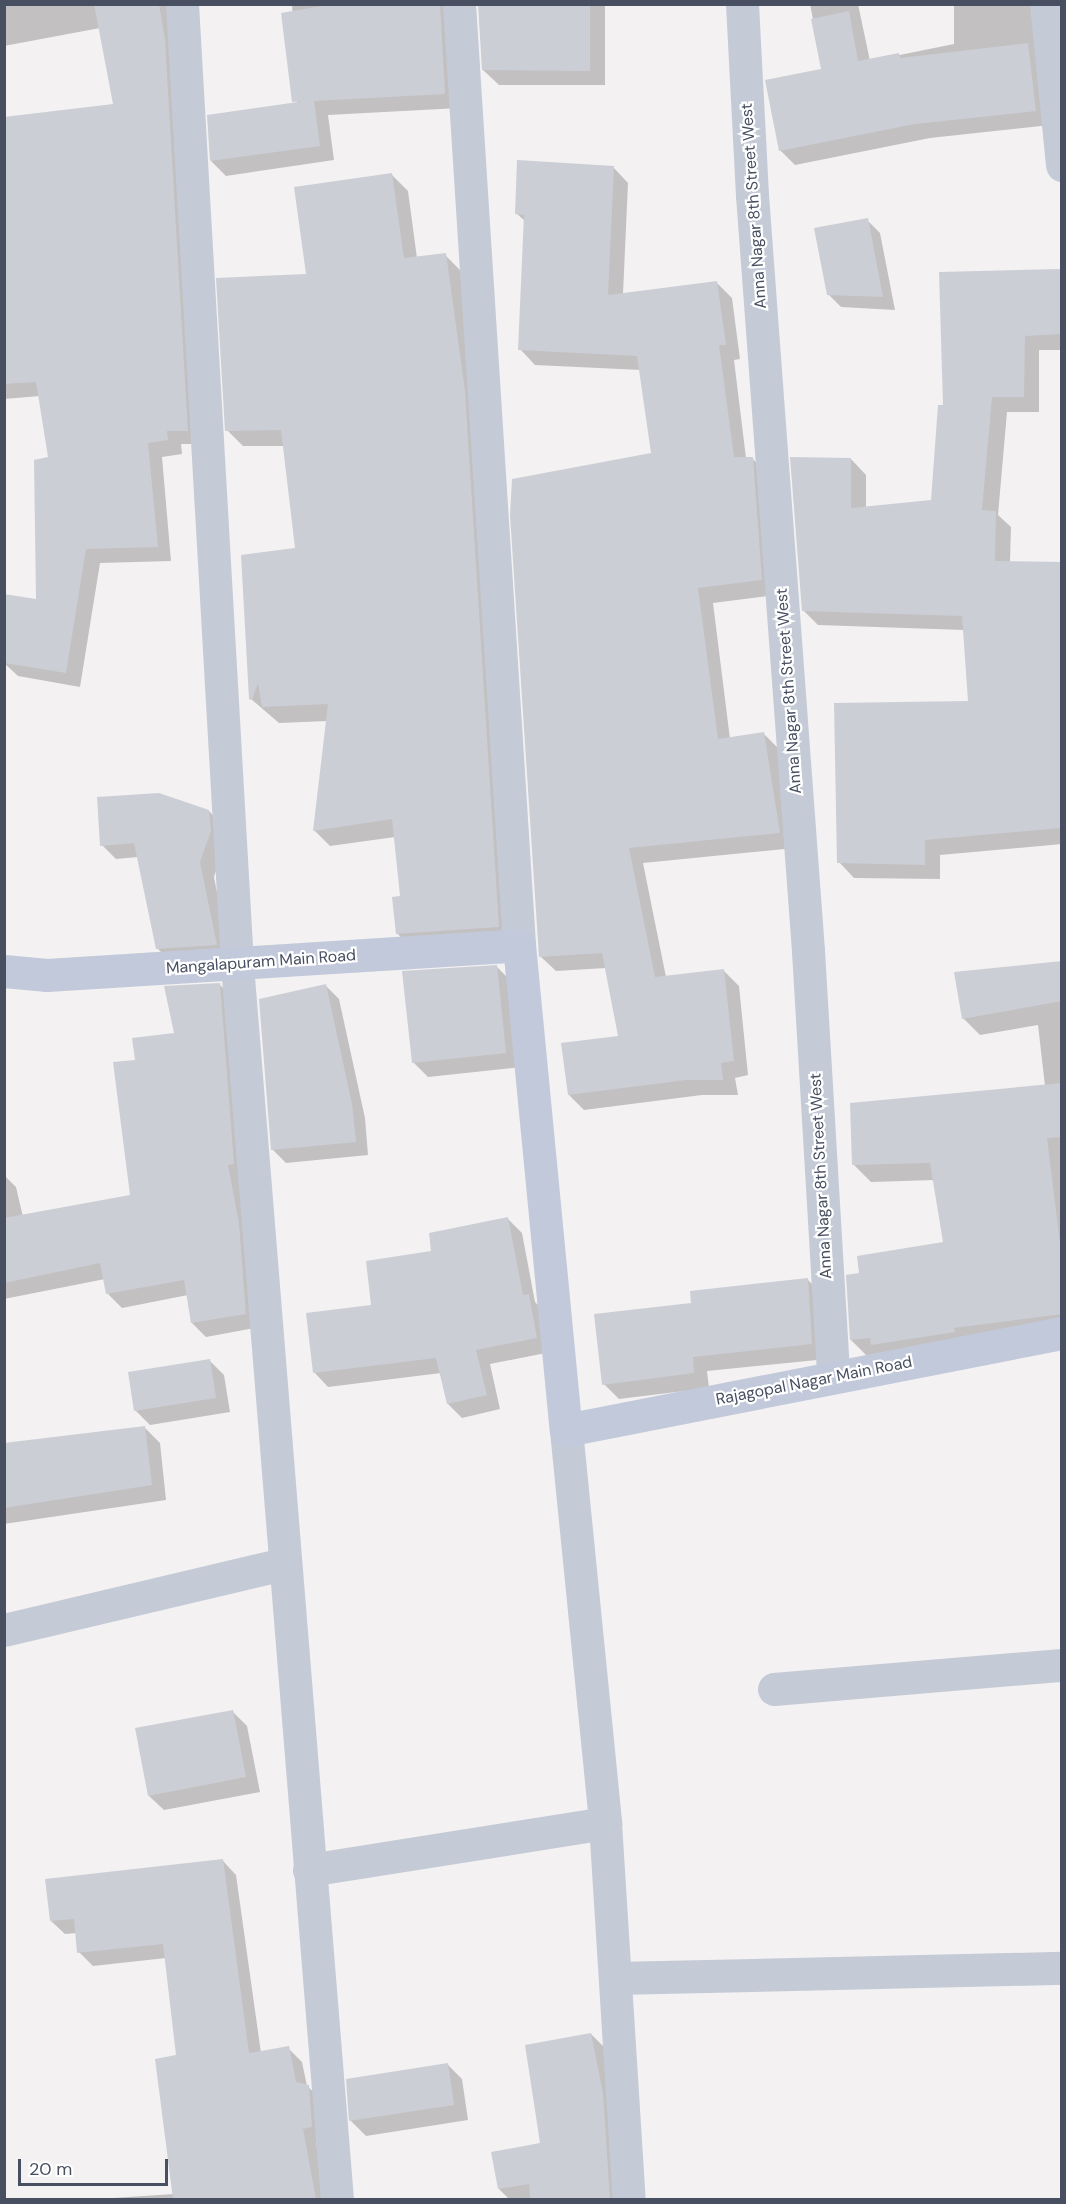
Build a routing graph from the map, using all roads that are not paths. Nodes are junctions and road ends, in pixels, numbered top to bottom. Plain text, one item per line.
1 (182, 4) edge
2 (459, 4) edge
3 (742, 4) edge
4 (1046, 4) edge
5 (1062, 165) edge
6 (519, 945) junction
7 (237, 965) junction
8 (4, 971) edge
9 (1062, 1333) edge
10 (833, 1377) junction
11 (566, 1430) junction
12 (284, 1564) junction
13 (4, 1630) edge
14 (1062, 1665) edge
15 (774, 1689) dead end
16 (605, 1823) junction
17 (309, 1870) junction
18 (1062, 1968) edge
19 (615, 1978) junction
20 (337, 2199) edge
21 (629, 2199) edge

1 - 7 street
2 - 6 street
3 - 10 street, Anna Nagar 8th Street West
4 - 5 street
6 - 7 street, Mangalapuram Main Road
6 - 11 street
7 - 8 street, Mangalapuram Main Road
7 - 12 street
9 - 10 street, Rajagopal Nagar Main Road
10 - 11 street, Rajagopal Nagar Main Road
11 - 16 street
12 - 13 street
12 - 17 street
14 - 15 street
16 - 17 street
16 - 19 street
17 - 20 street
18 - 19 street
19 - 21 street

